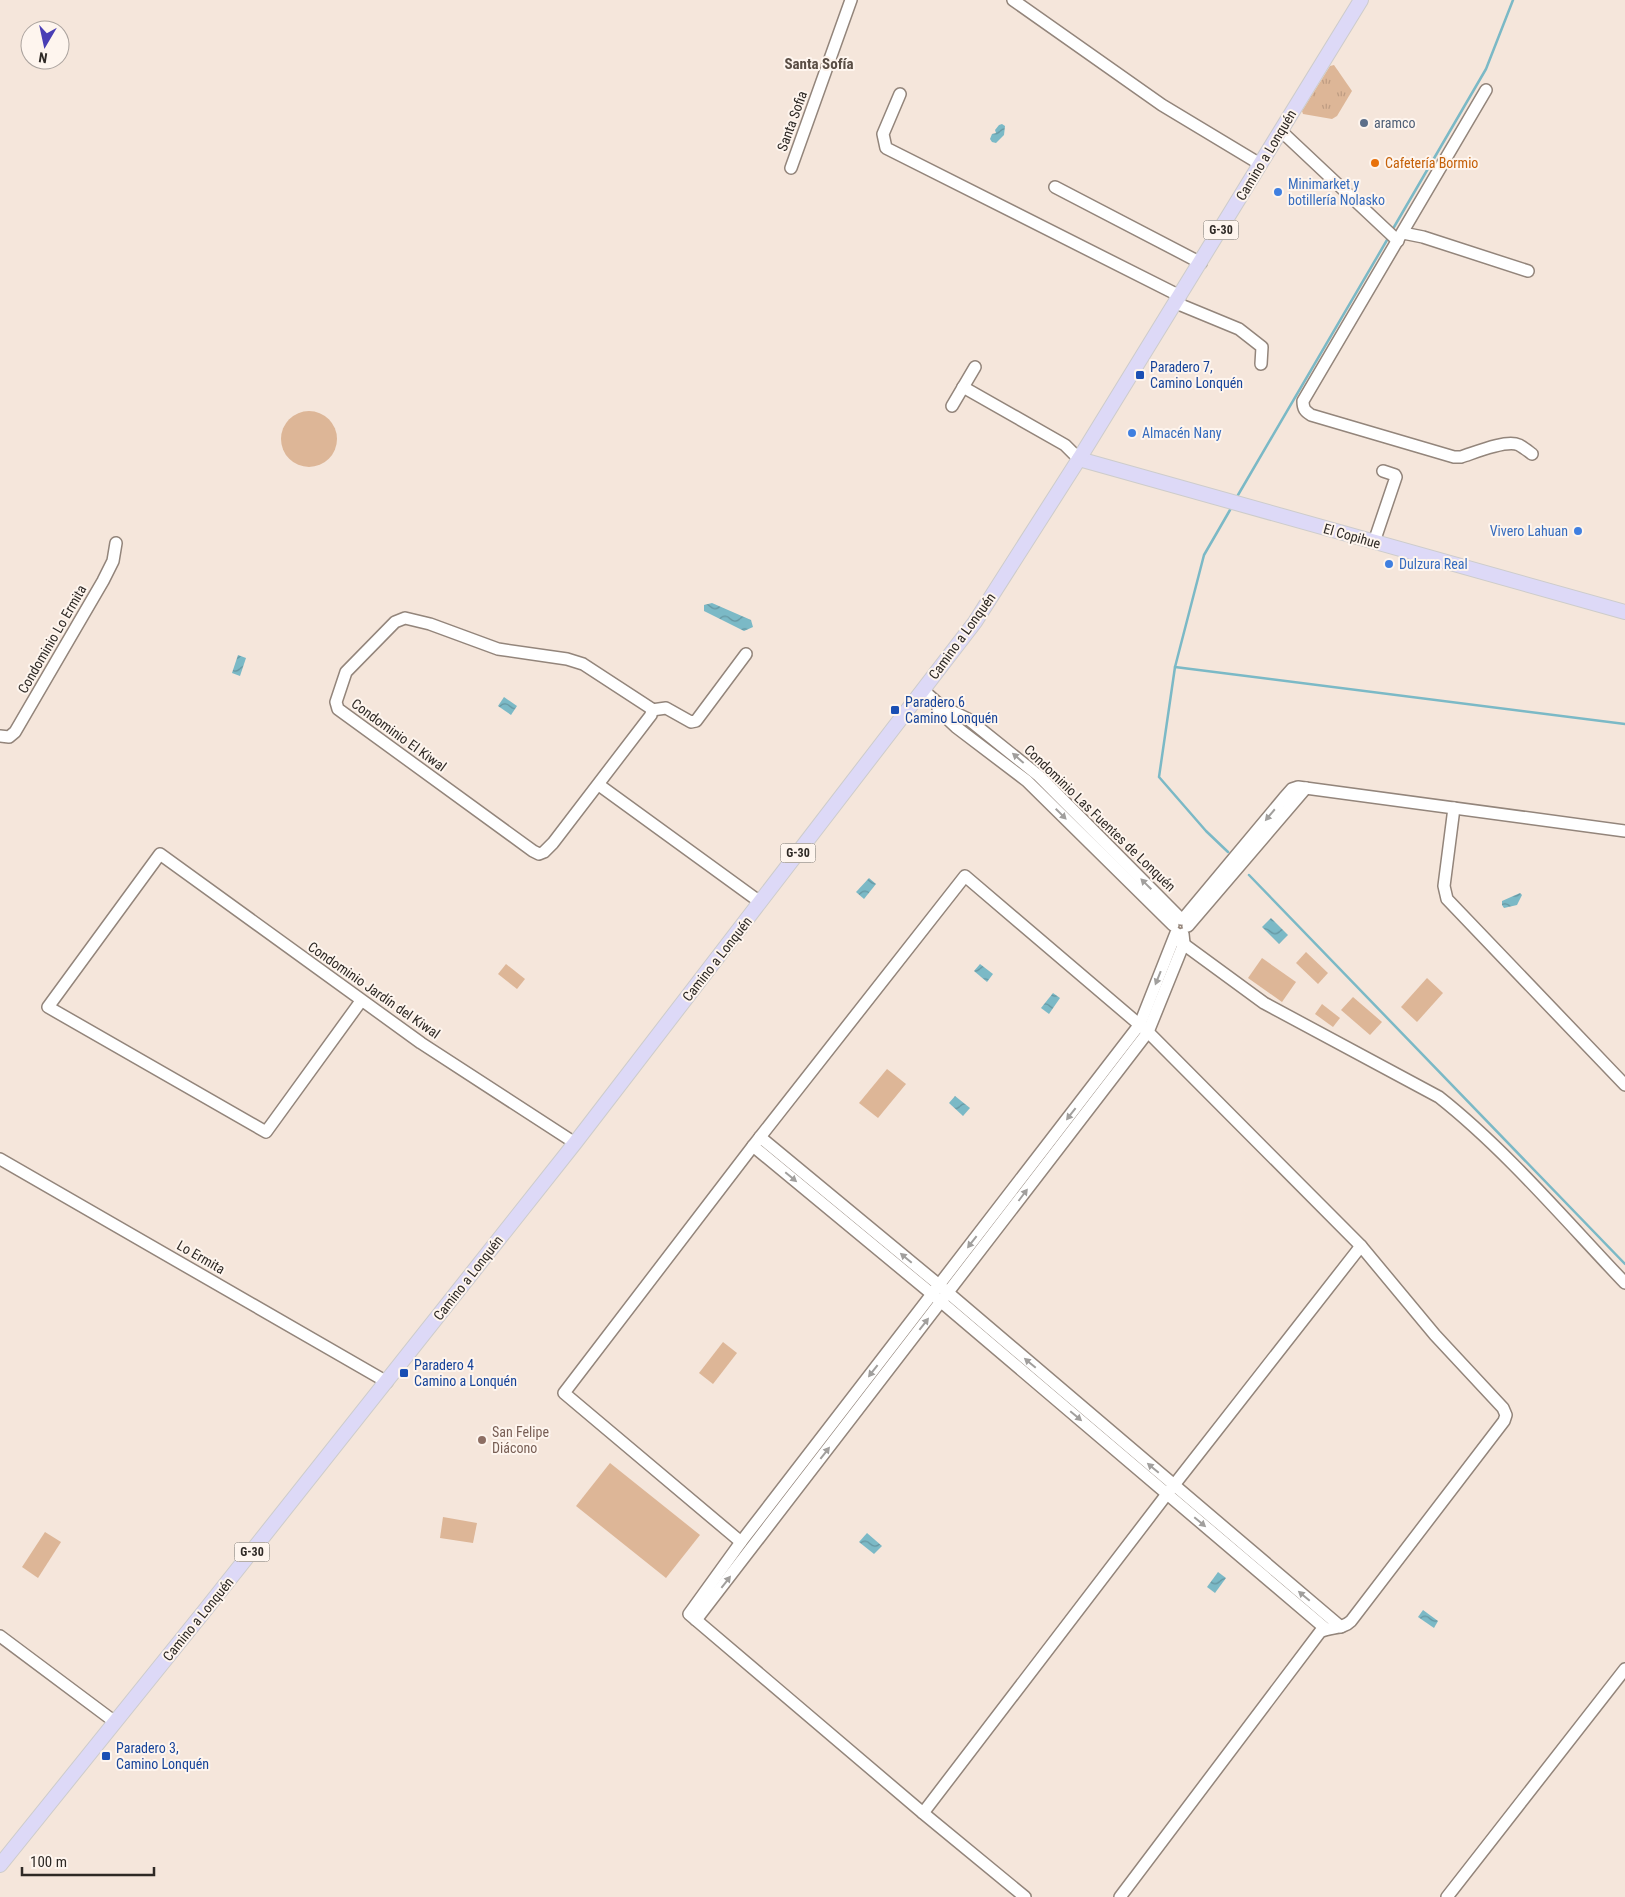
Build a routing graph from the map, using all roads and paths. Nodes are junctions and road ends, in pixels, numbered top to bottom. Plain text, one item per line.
1 (852, 0) edge
2 (1013, 0) edge
3 (1361, 0) edge
4 (1486, 90) dead end
5 (900, 94) dead end
6 (1281, 131) junction
7 (1260, 164) junction
8 (791, 168) dead end
9 (1055, 187) dead end
10 (1400, 237) junction
11 (1201, 263) junction
12 (1528, 271) dead end
13 (1178, 300) junction
14 (1261, 364) dead end
15 (975, 367) dead end
16 (963, 387) junction
17 (952, 406) dead end
18 (1532, 454) dead end
19 (1079, 459) junction
20 (1383, 471) dead end
21 (1374, 542) junction
22 (116, 543) dead end
23 (1625, 612) edge
24 (746, 654) dead end
25 (920, 693) junction
26 (652, 710) junction
27 (0, 736) edge
28 (599, 785) junction
29 (1454, 808) junction
30 (1625, 831) edge
31 (760, 902) junction
32 (1180, 929) junction
33 (361, 1001) junction
34 (1144, 1028) junction
35 (1625, 1085) edge
36 (575, 1142) junction
37 (756, 1142) junction
38 (0, 1159) edge
39 (1361, 1246) junction
40 (1625, 1283) edge
41 (936, 1290) junction
42 (945, 1298) junction
43 (387, 1382) junction
44 (1170, 1490) junction
45 (741, 1542) junction
46 (693, 1617) junction
47 (1341, 1627) junction
48 (1326, 1629) junction
49 (0, 1636) edge
50 (1625, 1670) edge
51 (115, 1722) junction
52 (923, 1813) junction
53 (0, 1866) edge
54 (1025, 1897) edge
55 (1120, 1897) edge
56 (1447, 1897) edge

1 - 8 street, Santa Sofia
2 - 7 street
3 - 6 main road, Camino a Lonquén / G-30
4 - 10 street
5 - 13 street
6 - 7 main road, Camino a Lonquén / G-30
6 - 10 street
7 - 11 main road, Camino a Lonquén / G-30
9 - 11 street
10 - 12 street
10 - 18 street
11 - 13 main road, Camino a Lonquén / G-30
13 - 14 street
13 - 19 main road, Camino a Lonquén / G-30
15 - 16 street
16 - 17 street
16 - 19 street
19 - 21 main road, El Copihue
19 - 25 main road, Camino a Lonquén / G-30
20 - 21 street
21 - 23 main road, El Copihue
22 - 27 street, Condominio Lo Ermita
24 - 26 street
25 - 31 main road, Camino a Lonquén / G-30
25 - 32 street, Condominio Las Fuentes de Lonquén
26 - 28 street, Condominio El Kiwal
26 - 28 street, Condominio El Kiwal
28 - 31 street
29 - 30 street
29 - 32 street
29 - 35 street
31 - 36 main road, Camino a Lonquén / G-30
32 - 34 street
32 - 40 street, Condominio Las Fuentes de Lonquén
33 - 33 street, Condominio Jardín del Kiwal
33 - 36 street, Condominio Jardín del Kiwal
34 - 37 street
34 - 39 street
34 -> 41 street
42 -> 34 street
36 - 43 main road, Camino a Lonquén / G-30
37 - 41 street
37 - 45 street
38 - 43 street, Lo Ermita
39 - 44 street
39 - 47 street
41 - 42 street
41 -> 45 street
42 - 44 street
46 -> 42 street
43 - 51 main road, Camino a Lonquén / G-30
47 -> 44 street
44 -> 48 street
44 - 52 street
45 - 46 street
46 - 52 street
47 - 48 street
48 - 55 street
49 - 51 street
50 - 56 street
51 - 53 main road, Camino a Lonquén / G-30
52 - 54 street

